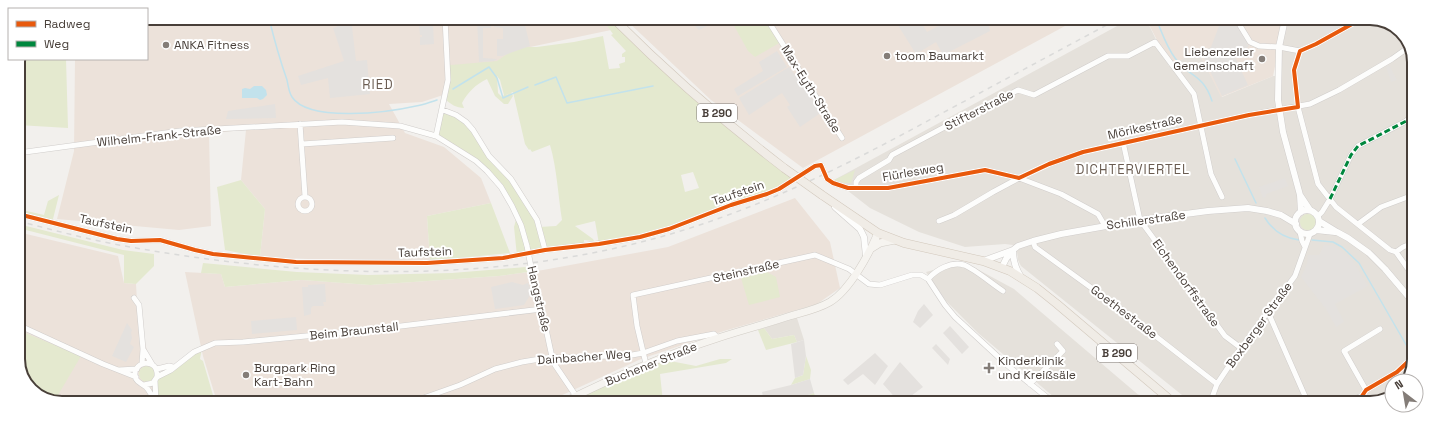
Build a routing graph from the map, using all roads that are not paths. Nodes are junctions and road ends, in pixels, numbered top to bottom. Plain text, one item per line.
1 (445, 25) edge
2 (620, 25) edge
3 (771, 25) edge
4 (1240, 25) edge
5 (1284, 25) edge
6 (1350, 25) edge
7 (1279, 47) junction
8 (1405, 50) edge
9 (1300, 51) junction
10 (1298, 107) junction
11 (1279, 109) junction
12 (442, 110) junction
13 (1407, 120) edge
14 (300, 124) junction
15 (1201, 125) junction
16 (436, 136) junction
17 (393, 138) dead end
18 (842, 138) dead end
19 (1123, 142) junction
20 (302, 144) junction
21 (25, 152) edge
22 (821, 165) joint
23 (1019, 178) junction
24 (856, 188) junction
25 (1300, 195) junction
26 (305, 196) dead end
27 (824, 197) junction
28 (1222, 197) dead end
29 (1407, 198) edge
30 (1330, 200) junction
31 (1310, 210) junction
32 (1299, 214) junction
33 (1281, 215) junction
34 (25, 216) edge
35 (1318, 218) junction
36 (1140, 220) junction
37 (939, 221) dead end
38 (1296, 224) junction
39 (1358, 224) junction
40 (1105, 226) junction
41 (1300, 232) junction
42 (1313, 232) junction
43 (1336, 232) junction
44 (878, 233) junction
45 (895, 240) junction
46 (1033, 241) junction
47 (1407, 245) edge
48 (1305, 247) junction
49 (545, 250) junction
50 (1013, 250) junction
51 (1396, 252) junction
52 (866, 255) junction
53 (983, 261) junction
54 (1002, 268) junction
55 (1407, 268) edge
56 (855, 275) junction
57 (928, 279) junction
58 (1022, 279) junction
59 (1003, 291) dead end
60 (1407, 295) edge
61 (134, 298) dead end
62 (542, 309) junction
63 (1268, 312) junction
64 (25, 328) edge
65 (1380, 329) dead end
66 (718, 338) junction
67 (1057, 344) dead end
68 (1241, 348) junction
69 (144, 349) junction
70 (643, 353) junction
71 (552, 357) junction
72 (1407, 363) edge
73 (142, 364) junction
74 (152, 364) junction
75 (646, 364) junction
76 (173, 367) junction
77 (137, 369) junction
78 (157, 369) junction
79 (118, 370) junction
80 (136, 377) junction
81 (156, 379) junction
82 (1030, 384) junction
83 (1217, 384) junction
84 (144, 385) junction
85 (1366, 390) junction
86 (152, 396) edge
87 (156, 396) edge
88 (429, 396) edge
89 (576, 396) joint
90 (1045, 396) edge
91 (1166, 396) edge
92 (1213, 396) edge
93 (1305, 396) edge
94 (1362, 396) edge

1 - 12 street
2 - 27 main road, B 290, bridge
3 - 18 street, Max-Eyth-Straße
4 - 7 street
5 - 7 street
6 - 9 street
7 - 9 street
7 - 11 street
8 - 10 street, Mörikestraße
9 - 10 street
10 - 11 street, Mörikestraße
10 - 30 street
11 - 15 street, Mörikestraße
11 - 25 street
12 - 16 street
12 - 49 street
13 - 30 street
14 - 16 street, Wilhelm-Frank-Straße
14 - 20 street
14 - 21 street, Wilhelm-Frank-Straße
15 - 19 street, Mörikestraße
15 - 24 street, Stifterstraße
15 - 28 street, Stifterstraße
16 - 62 street, Hangstraße, bridge
17 - 20 street
19 - 23 street, Mörikestraße
19 - 36 street, Eichendorffstraße
20 - 26 street
22 - 24 street, Flürlesweg
22 - 49 street, Taufstein
23 - 24 street, Flürlesweg
23 - 37 street, Mörikestraße
23 - 40 street, Flürlesweg
25 - 31 street
25 - 32 street
27 - 44 main road, B 290
27 - 52 street
29 - 39 street
30 - 35 street
30 - 39 street
31 - 32 street
31 - 35 street
32 - 33 street, Schillerstraße
32 - 38 street
33 - 36 street, Schillerstraße
33 - 38 street, Schillerstraße
34 - 49 street, Taufstein
35 - 42 street
35 - 43 street
36 - 40 street, Schillerstraße
36 - 68 street, Eichendorffstraße
38 - 41 street
39 - 51 street
40 - 46 street, Schillerstraße
41 - 42 street
41 - 48 street
42 - 43 street
42 - 48 street, Boxberger Straße
43 - 60 street
44 - 45 main road, B 290
44 - 52 main road, Buchener Straße
45 - 52 main road
45 - 53 main road, B 290
46 - 50 street, Schillerstraße
46 - 83 street, Goethestraße
47 - 51 street
48 - 63 street, Boxberger Straße
50 - 53 street, Schillerstraße
50 - 54 street
50 - 58 street
51 - 55 street
52 - 56 main road, Buchener Straße
53 - 54 main road, B 290
54 - 58 main road, B 290
56 - 57 street
56 - 66 main road, Buchener Straße
56 - 70 street, Steinstraße
57 - 59 street
57 - 82 street
58 - 91 main road, B 290
61 - 69 street
62 - 71 street, Hangstraße
62 - 76 street, Beim Braunstall
63 - 68 street, Boxberger Straße
63 - 93 street
64 - 79 street
65 - 85 street
66 - 70 street, Buchener Straße
66 - 75 main road, Buchener Straße
67 - 82 street
68 - 83 street, Boxberger Straße
69 - 73 street
69 - 74 street
70 - 71 street, Dainbacher Weg
70 - 75 street
71 - 88 street, Dainbacher Weg
71 - 89 street, Hangstraße
72 - 85 street
73 - 74 street
73 - 77 street
74 - 78 street
75 - 89 main road, Buchener Straße
76 - 78 street, Beim Braunstall
76 - 81 street, Beim Braunstall
77 - 79 street
77 - 80 street
78 - 81 street
79 - 80 street
80 - 84 street
81 - 84 street
81 - 87 street
82 - 90 street
83 - 92 street, Boxberger Straße
84 - 86 street
85 - 94 street

